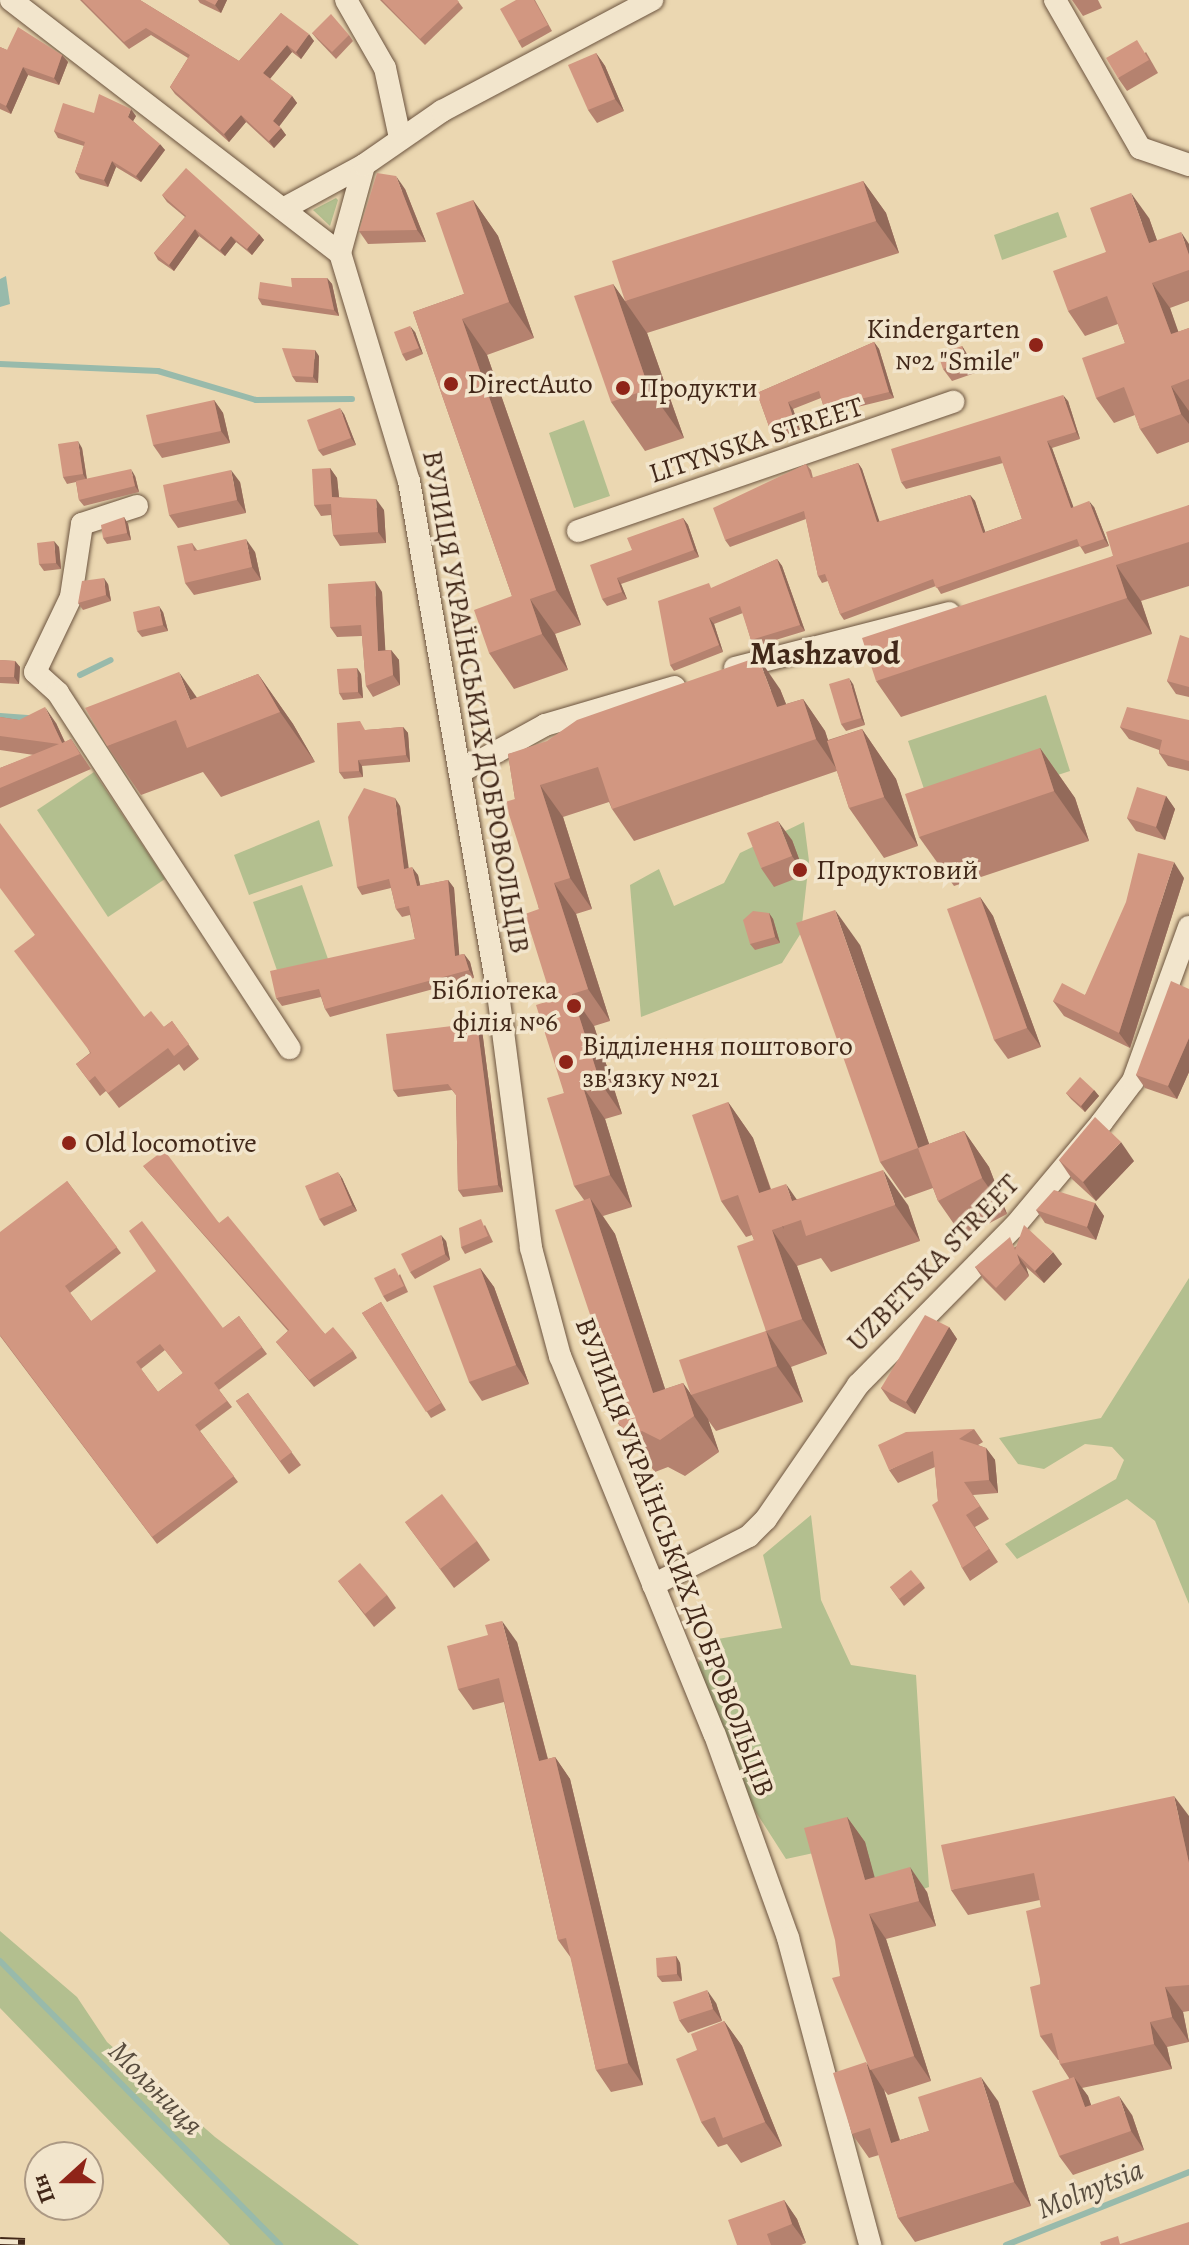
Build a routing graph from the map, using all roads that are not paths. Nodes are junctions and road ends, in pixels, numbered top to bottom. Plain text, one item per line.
1 (11, 0) edge
2 (346, 0) edge
3 (652, 0) edge
4 (1055, 0) edge
5 (400, 138) junction
6 (364, 165) junction
7 (1189, 165) edge
8 (283, 209) junction
9 (340, 253) junction
10 (953, 402) dead end
11 (137, 506) dead end
12 (578, 531) dead end
13 (971, 607) edge
14 (460, 772) junction
15 (1189, 927) edge
16 (289, 1048) dead end
17 (653, 1585) junction
18 (870, 2245) edge

1 - 8 street
2 - 5 street
3 - 5 street
4 - 7 street
5 - 6 street
6 - 8 street
6 - 9 street
8 - 9 street
9 - 14 street, ВУЛИЦЯ УКРАЇНСЬКИХ ДОБРОВОЛЬЦІВ
10 - 12 street, LITYNSKA STREET
11 - 16 street
13 - 14 street
14 - 17 street, ВУЛИЦЯ УКРАЇНСЬКИХ ДОБРОВОЛЬЦІВ
15 - 17 street, UZBETSKA STREET
17 - 18 street, ВУЛИЦЯ УКРАЇНСЬКИХ ДОБРОВОЛЬЦІВ

